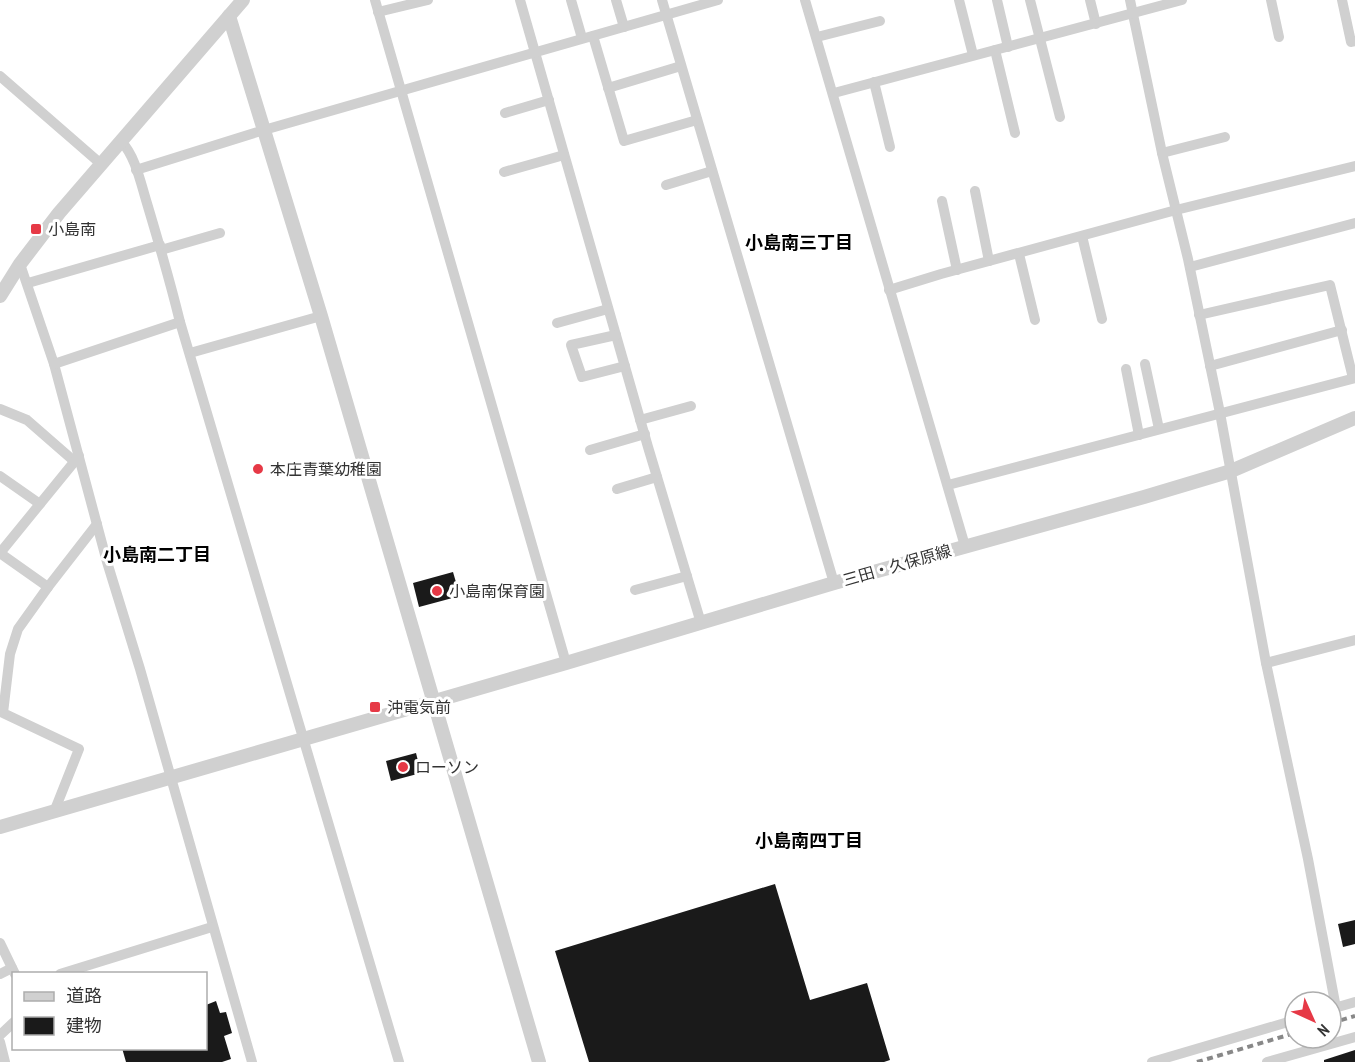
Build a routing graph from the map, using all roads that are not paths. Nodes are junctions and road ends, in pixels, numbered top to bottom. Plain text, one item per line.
1 (375, 0) edge
2 (428, 0) edge
3 (520, 0) edge
4 (571, 0) edge
5 (616, 0) edge
6 (662, 0) edge
7 (718, 0) edge
8 (806, 0) edge
9 (959, 0) edge
10 (997, 0) edge
11 (1030, 0) edge
12 (1090, 0) edge
13 (1130, 0) edge
14 (1182, 0) edge
15 (1270, 0) edge
16 (1342, 0) edge
17 (234, 6) edge
18 (378, 12) junction
19 (1133, 14) junction
20 (666, 15) junction
21 (880, 21) dead end
22 (1096, 24) junction
23 (624, 27) junction
24 (587, 37) junction
25 (817, 37) junction
26 (1279, 37) dead end
27 (1040, 39) junction
28 (1355, 41) edge
29 (1008, 47) junction
30 (995, 50) junction
31 (535, 52) junction
32 (973, 56) junction
33 (681, 66) junction
34 (0, 76) edge
35 (874, 82) junction
36 (608, 88) junction
37 (402, 92) junction
38 (834, 93) junction
39 (549, 100) junction
40 (505, 113) dead end
41 (1060, 117) dead end
42 (697, 120) junction
43 (264, 130) junction
44 (1015, 133) dead end
45 (1225, 137) dead end
46 (121, 141) junction
47 (890, 147) dead end
48 (1162, 153) junction
49 (564, 155) junction
50 (101, 164) junction
51 (1355, 166) edge
52 (136, 170) junction
53 (712, 171) junction
54 (504, 172) dead end
55 (666, 185) dead end
56 (975, 191) dead end
57 (942, 201) dead end
58 (1176, 210) junction
59 (1355, 223) edge
60 (220, 233) dead end
61 (1082, 236) junction
62 (161, 248) junction
63 (1019, 254) junction
64 (989, 261) junction
65 (20, 264) junction
66 (1190, 267) junction
67 (957, 270) junction
68 (28, 283) junction
69 (889, 290) junction
70 (0, 296) edge
71 (608, 309) junction
72 (1199, 315) junction
73 (321, 316) junction
74 (1102, 319) dead end
75 (1035, 320) dead end
76 (180, 322) junction
77 (557, 323) dead end
78 (1342, 330) junction
79 (616, 335) junction
80 (190, 353) junction
81 (54, 364) junction
82 (1145, 364) dead end
83 (625, 366) junction
84 (1210, 366) junction
85 (1126, 369) dead end
86 (1354, 378) edge
87 (691, 406) dead end
88 (0, 409) edge
89 (1220, 413) junction
90 (1355, 418) edge
91 (640, 420) junction
92 (1159, 429) junction
93 (645, 434) junction
94 (1139, 435) junction
95 (590, 450) dead end
96 (76, 458) junction
97 (1232, 471) junction
98 (0, 476) edge
99 (657, 477) junction
100 (948, 485) junction
101 (617, 489) dead end
102 (40, 504) junction
103 (97, 524) junction
104 (965, 546) junction
105 (0, 553) edge
106 (687, 576) junction
107 (834, 583) junction
108 (48, 587) junction
109 (635, 591) dead end
110 (701, 623) junction
111 (1355, 640) edge
112 (5, 653) edge
113 (566, 663) junction
114 (1266, 663) junction
115 (434, 701) junction
116 (303, 739) junction
117 (171, 777) junction
118 (54, 812) junction
119 (0, 827) edge
120 (212, 927) junction
121 (0, 943) edge
122 (14, 971) edge
123 (66, 972) edge
124 (0, 974) edge
125 (1331, 990) edge
126 (12, 1024) edge
127 (1283, 1024) edge
128 (0, 1035) edge
129 (1355, 1037) edge
130 (0, 1042) edge
131 (1303, 1057) edge
132 (5, 1062) edge
133 (252, 1062) edge
134 (399, 1062) edge
135 (539, 1062) edge
136 (1152, 1062) edge
137 (1267, 1062) edge

1 - 18 street
2 - 18 street
3 - 31 street
4 - 24 street
5 - 23 street
6 - 20 street
7 - 20 street
8 - 25 street
9 - 32 street
10 - 29 street
11 - 27 street
12 - 22 street
13 - 19 street
14 - 19 street
15 - 26 street
16 - 28 street
17 - 43 street
17 - 46 street
18 - 37 street
19 - 22 street
19 - 48 street
20 - 23 street
20 - 33 street
21 - 25 street
22 - 27 street
23 - 24 street
24 - 31 street
24 - 36 street
25 - 38 street
27 - 29 street
27 - 41 street
29 - 30 street
30 - 32 street
30 - 44 street
31 - 37 street
31 - 39 street
32 - 35 street
33 - 36 street
33 - 42 street
34 - 50 street
35 - 38 street
35 - 47 street
36 - 42 street
37 - 43 street
37 - 113 street
38 - 69 street
39 - 40 street
39 - 49 street
42 - 53 street
43 - 52 street
43 - 73 street
45 - 48 street
46 - 50 street
46 - 52 street
48 - 58 street
49 - 54 street
49 - 71 street
50 - 65 street
51 - 58 street
52 - 62 street
53 - 55 street
53 - 107 street
56 - 64 street
57 - 67 street
58 - 61 street
58 - 66 street
59 - 66 street
60 - 62 street
61 - 63 street
61 - 74 street
62 - 68 street
62 - 76 street
63 - 64 street
63 - 75 street
64 - 67 street
65 - 68 street
65 - 70 street
66 - 72 street
67 - 69 street
68 - 81 street
69 - 100 street
71 - 77 street
71 - 79 street
72 - 78 street
72 - 84 street
73 - 80 street
73 - 115 street
76 - 80 street
76 - 81 street
78 - 84 street
78 - 86 street
79 - 83 street
79 - 83 street
80 - 116 street
81 - 96 street
82 - 92 street
83 - 91 street
84 - 89 street
85 - 94 street
86 - 89 street
87 - 91 street
88 - 96 street
89 - 92 street
89 - 97 street
90 - 97 street, 三田・久保原線
91 - 93 street
92 - 94 street
93 - 95 street
93 - 99 street
94 - 100 street
96 - 102 street
96 - 103 street
97 - 104 street, 三田・久保原線
97 - 114 street
98 - 102 street
99 - 101 street
99 - 106 street
100 - 104 street
102 - 105 street
103 - 108 street
103 - 117 street
104 - 107 street, 三田・久保原線
105 - 108 street
106 - 109 street
106 - 110 street
107 - 110 street, 三田・久保原線
108 - 112 street
110 - 113 street, 三田・久保原線
111 - 114 street
112 - 118 street
113 - 115 street, 三田・久保原線
114 - 125 street
115 - 116 street, 三田・久保原線
115 - 135 street
116 - 117 street, 三田・久保原線
116 - 134 street
117 - 118 street, 三田・久保原線
117 - 120 street
118 - 119 street, 三田・久保原線
120 - 123 street
120 - 133 street
121 - 122 street
122 - 124 street
126 - 128 street
127 - 136 street
129 - 131 street
130 - 132 street
131 - 137 street

